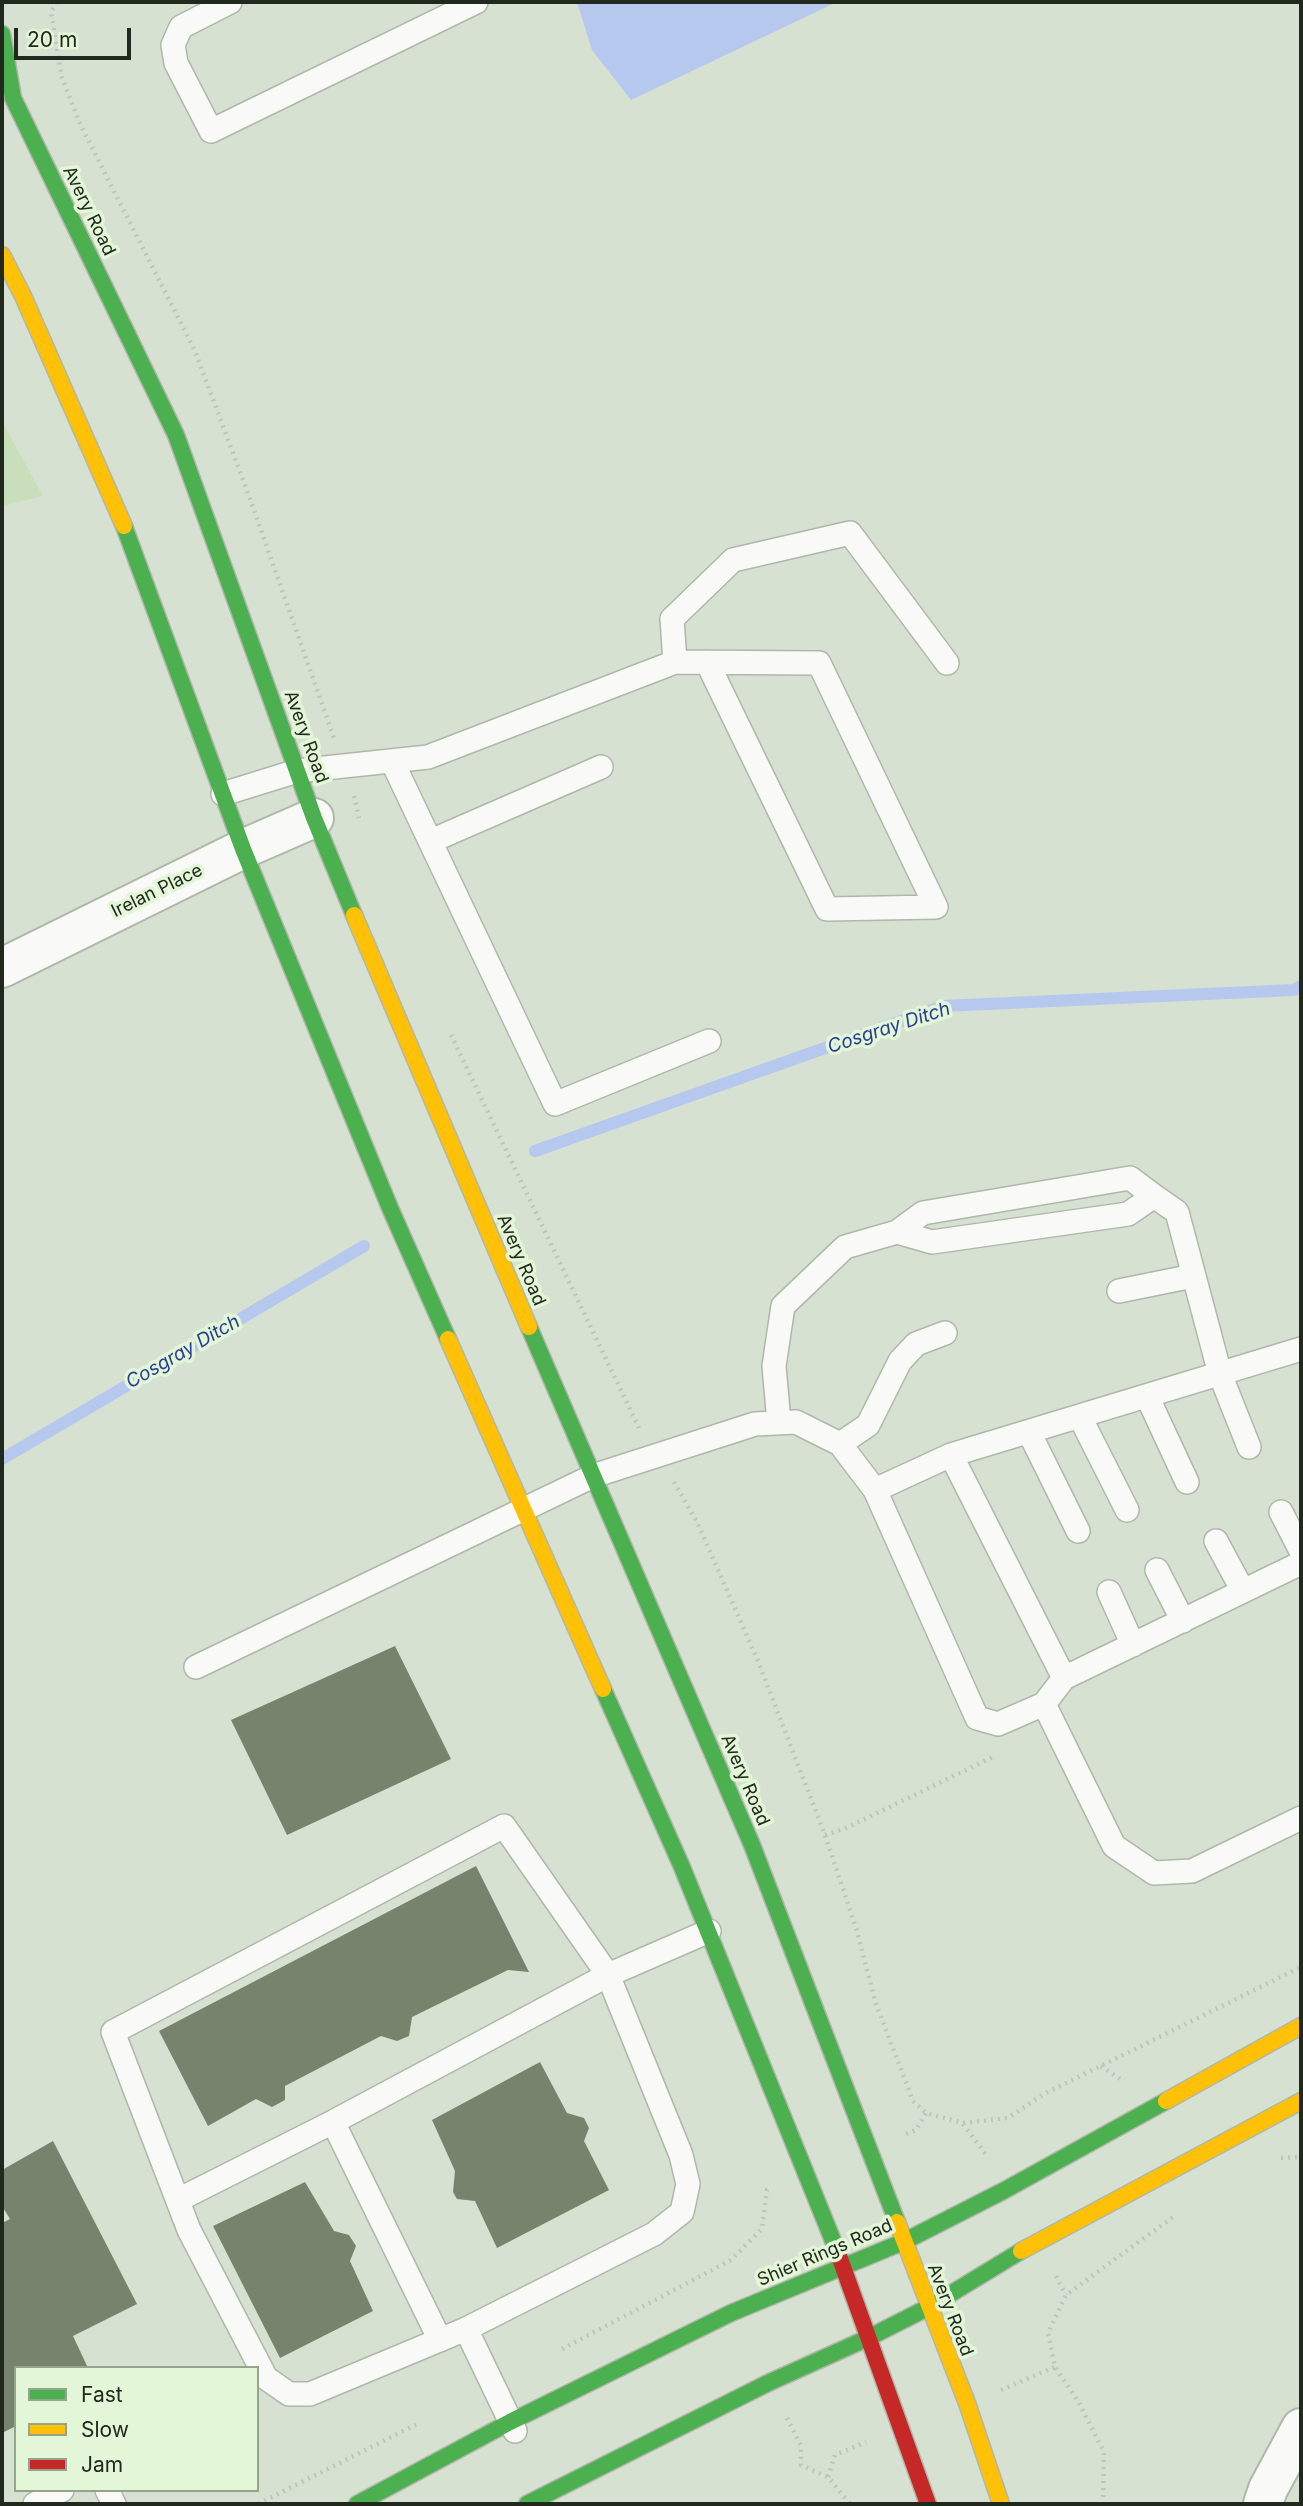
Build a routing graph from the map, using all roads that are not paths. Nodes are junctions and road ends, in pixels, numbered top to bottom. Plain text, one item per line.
1 (230, 2) edge
2 (475, 2) edge
3 (2, 34) edge
4 (2, 255) edge
5 (675, 662) junction
6 (707, 662) junction
7 (947, 663) dead end
8 (392, 761) junction
9 (601, 767) dead end
10 (297, 771) junction
11 (223, 794) junction
12 (314, 818) junction
13 (430, 841) junction
14 (243, 849) junction
15 (2, 968) edge
16 (709, 1041) dead end
17 (1154, 1196) junction
18 (897, 1232) junction
19 (1194, 1276) junction
20 (1119, 1291) dead end
21 (945, 1333) dead end
22 (1301, 1349) edge
23 (1220, 1374) junction
24 (1147, 1396) junction
25 (1080, 1417) junction
26 (779, 1422) junction
27 (1029, 1432) junction
28 (840, 1444) junction
29 (1249, 1447) dead end
30 (951, 1455) junction
31 (593, 1476) junction
32 (1187, 1482) dead end
33 (875, 1490) junction
34 (523, 1508) junction
35 (1127, 1510) dead end
36 (1281, 1512) dead end
37 (1078, 1531) dead end
38 (1216, 1541) dead end
39 (1301, 1551) edge
40 (1301, 1563) edge
41 (1157, 1570) dead end
42 (1243, 1591) junction
43 (1109, 1592) dead end
44 (1183, 1620) junction
45 (1133, 1645) junction
46 (196, 1667) dead end
47 (1064, 1678) junction
48 (1044, 1704) junction
49 (1301, 1818) edge
50 (709, 1931) junction
51 (608, 1975) junction
52 (1301, 2026) edge
53 (1301, 2101) edge
54 (333, 2122) junction
55 (178, 2200) junction
56 (903, 2242) junction
57 (843, 2278) junction
58 (929, 2307) junction
59 (466, 2329) junction
60 (869, 2338) junction
61 (440, 2340) junction
62 (1301, 2428) edge
63 (517, 2435) junction
64 (58, 2492) edge
65 (35, 2504) edge
66 (357, 2504) edge
67 (527, 2504) edge
68 (928, 2504) edge
69 (1001, 2504) edge
70 (1263, 2504) edge

1 - 2 lane
3 - 10 main road, Avery Road
4 - 11 main road
5 - 6 lane
5 - 7 lane
5 - 8 lane
6 - 6 lane
8 - 10 lane
8 - 13 lane
9 - 13 lane
10 - 11 lane
10 - 12 main road, Avery Road
11 - 14 main road
12 - 14 street, Irelan Place
12 - 31 main road, Avery Road
13 - 16 lane
14 - 15 street, Irelan Place
14 - 34 main road
17 - 18 lane
17 - 18 lane
17 - 19 lane
18 - 26 lane
19 - 20 lane
19 - 23 lane
21 - 28 lane
22 - 23 lane
23 - 24 lane
23 - 29 lane
24 - 25 lane
24 - 32 lane
25 - 27 lane
25 - 35 lane
26 - 28 lane
26 - 31 lane
27 - 30 lane
27 - 37 lane
28 - 33 lane
30 - 33 lane
30 - 47 lane
31 - 34 lane
31 - 56 main road, Avery Road
33 - 48 lane
34 - 46 lane
34 - 50 main road
36 - 39 lane
38 - 42 lane
40 - 42 lane
41 - 44 lane
42 - 44 lane
43 - 45 lane
44 - 45 lane
45 - 47 lane
47 - 48 lane
48 - 49 lane
50 - 51 lane
50 - 57 main road
51 - 54 lane
51 - 55 lane
51 - 59 lane
52 - 56 main road, Shier Rings Road
53 - 58 main road
54 - 55 lane
54 - 61 lane
55 - 61 lane
56 - 57 main road, Shier Rings Road
56 - 58 main road, Avery Road
57 - 60 main road
57 - 63 main road, Shier Rings Road
58 - 60 main road
58 - 69 main road, Avery Road
59 - 61 lane
59 - 63 lane
60 - 67 main road
60 - 68 main road
62 - 70 street
63 - 66 main road, Shier Rings Road
64 - 65 lane

